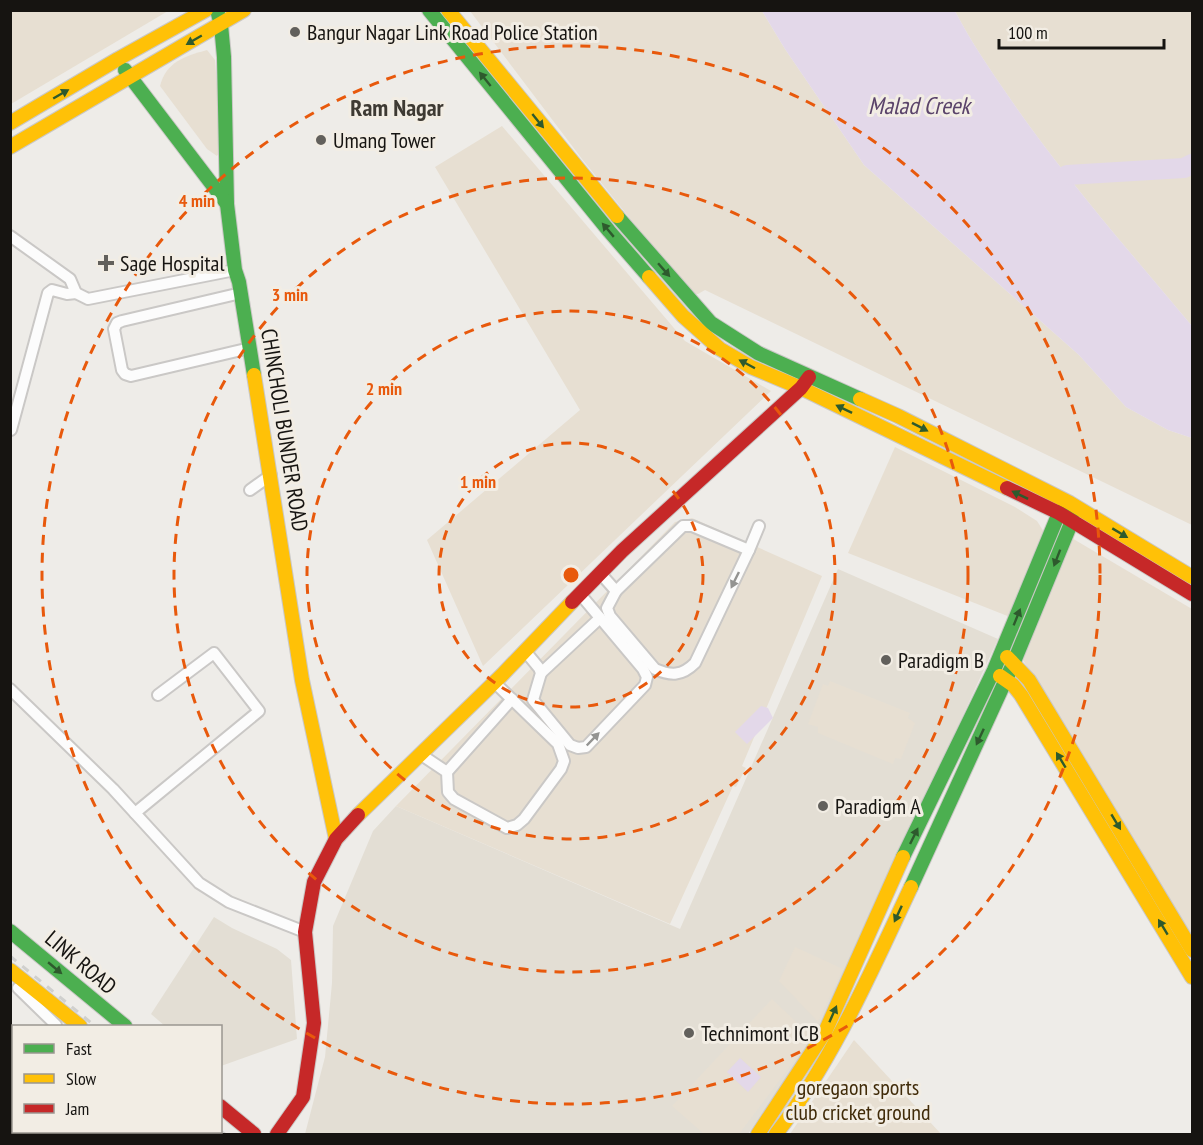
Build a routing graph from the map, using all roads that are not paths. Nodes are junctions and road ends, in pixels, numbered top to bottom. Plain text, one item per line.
1 (206, 10) edge
2 (217, 10) edge
3 (244, 10) edge
4 (429, 10) edge
5 (448, 10) edge
6 (221, 25) junction
7 (118, 59) junction
8 (129, 78) junction
9 (10, 123) edge
10 (10, 147) edge
11 (227, 204) junction
12 (10, 236) edge
13 (235, 270) junction
14 (76, 292) junction
15 (241, 294) junction
16 (250, 348) junction
17 (805, 382) junction
18 (11, 430) edge
19 (271, 475) junction
20 (250, 490) dead end
21 (1070, 503) junction
22 (1059, 513) junction
23 (1072, 520) junction
24 (759, 526) dead end
25 (749, 550) junction
26 (600, 573) junction
27 (1192, 577) edge
28 (616, 591) junction
29 (580, 594) junction
30 (1192, 594) edge
31 (600, 618) junction
32 (525, 651) junction
33 (1002, 652) junction
34 (1014, 664) junction
35 (994, 670) junction
36 (541, 673) junction
37 (1007, 681) junction
38 (494, 682) junction
39 (10, 689) edge
40 (158, 695) dead end
41 (512, 699) junction
42 (420, 753) junction
43 (447, 772) junction
44 (135, 813) junction
45 (336, 839) junction
46 (10, 931) edge
47 (305, 933) junction
48 (1192, 950) edge
49 (856, 964) junction
50 (872, 969) junction
51 (10, 970) edge
52 (1192, 977) edge
53 (18, 989) edge
54 (59, 1022) edge
55 (75, 1025) edge
56 (124, 1025) edge
57 (222, 1108) edge
58 (254, 1134) edge
59 (277, 1134) edge
60 (758, 1134) edge
61 (776, 1134) edge

1 - 7 street
2 - 6 street, CHINCHOLI BUNDER ROAD
3 - 6 street
17 -> 4 street
5 -> 17 street
6 -> 8 street
6 - 11 street, CHINCHOLI BUNDER ROAD
7 - 8 street
9 -> 7 street
8 - 10 street
8 - 11 street
11 - 13 street, CHINCHOLI BUNDER ROAD
12 - 14 street
13 - 14 street
13 - 15 street, CHINCHOLI BUNDER ROAD
14 - 18 street
15 - 16 street, CHINCHOLI BUNDER ROAD
15 - 16 street
16 - 19 street, CHINCHOLI BUNDER ROAD
17 -> 21 street
22 -> 17 street
17 - 26 street
19 - 20 street
19 - 45 street, CHINCHOLI BUNDER ROAD
21 - 22 street
21 - 23 street
21 -> 27 street
22 - 23 street
33 -> 22 street
23 - 30 street
23 -> 34 street
24 - 25 street
25 - 28 street
25 -> 28 street
26 - 28 street
26 - 29 street
29 - 31 street
29 - 32 street
31 - 36 street
36 -> 31 street
32 - 36 street
32 - 38 street
33 - 34 street
33 - 35 street
34 - 37 street
34 -> 48 street
35 - 37 street
49 -> 35 street
37 -> 50 street
52 -> 37 street
38 - 41 street
38 - 42 street
39 - 44 street
40 - 44 street
41 - 43 street
41 - 43 street
42 - 43 street
42 - 45 street
44 - 47 street
45 - 47 street
46 -> 56 street, LINK ROAD
47 - 59 street
49 - 50 street
60 -> 49 street
50 - 61 street
51 - 53 street
53 - 54 street
54 - 55 street
57 - 58 street

